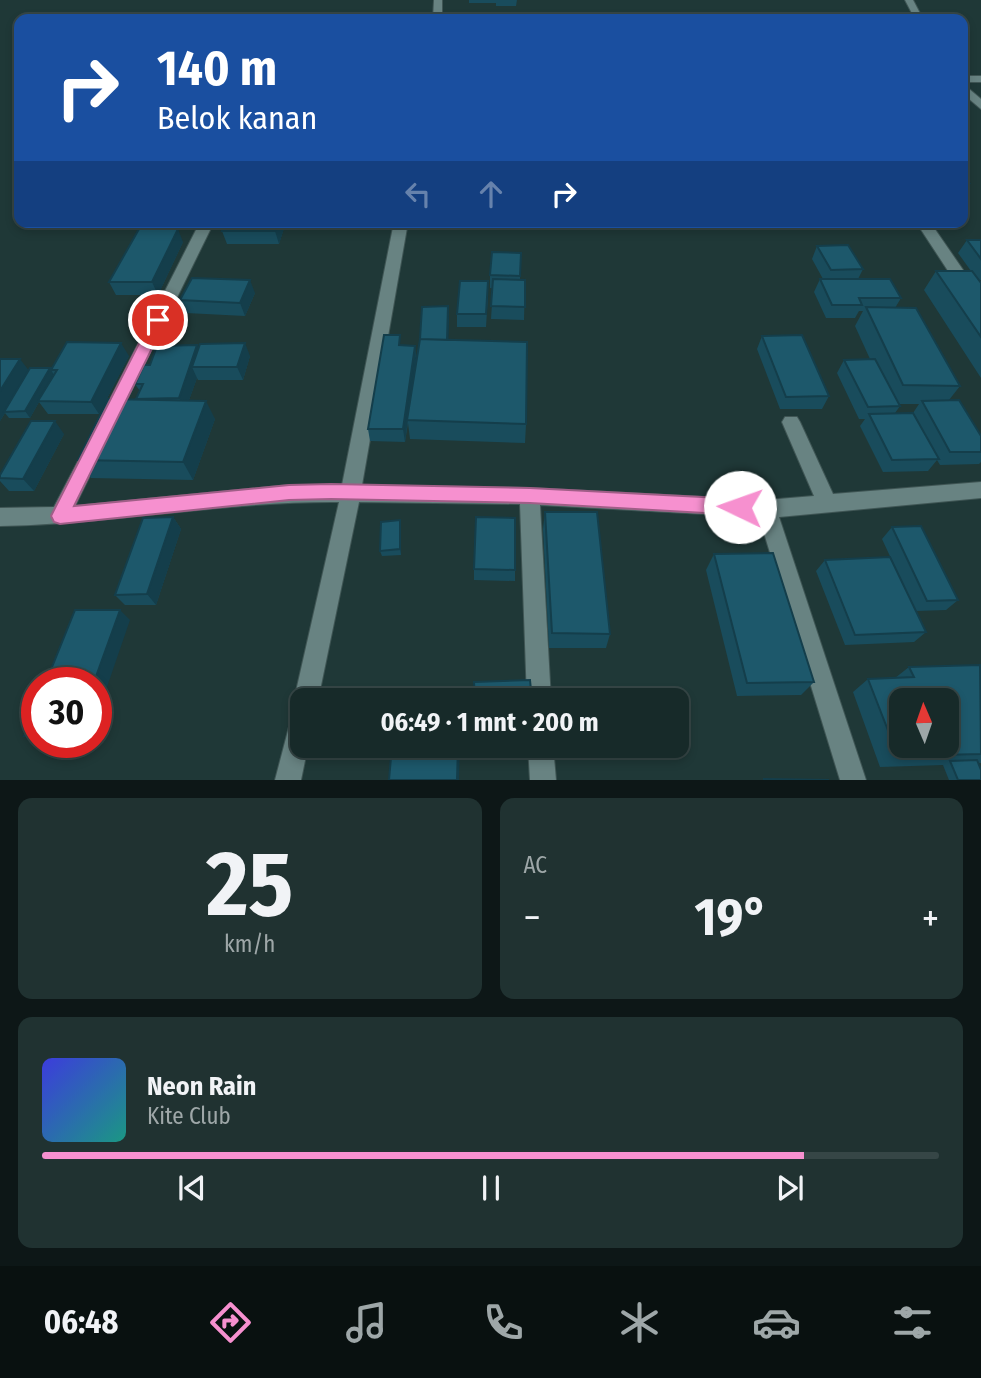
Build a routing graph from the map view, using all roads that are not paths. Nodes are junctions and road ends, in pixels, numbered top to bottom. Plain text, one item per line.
1 (968, 92) edge
2 (981, 106) edge
3 (204, 228) edge
4 (400, 228) edge
5 (927, 228) edge
6 (981, 308) edge
7 (791, 422) dead end
8 (981, 490) edge
9 (341, 492) junction
10 (530, 496) junction
11 (827, 504) junction
12 (766, 509) junction
13 (60, 516) junction
14 (0, 517) edge
15 (308, 688) edge
16 (538, 688) edge
17 (293, 758) edge
18 (541, 758) edge
19 (288, 779) edge
20 (542, 779) edge
21 (853, 779) edge

1 - 2 street
3 - 13 street
4 - 9 street
5 - 6 street
7 - 11 street
8 - 11 street
9 - 10 street
9 - 13 street
9 - 15 street
10 - 12 street
10 - 16 street
11 - 12 street
12 - 21 street
13 - 14 street
17 - 19 street
18 - 20 street

